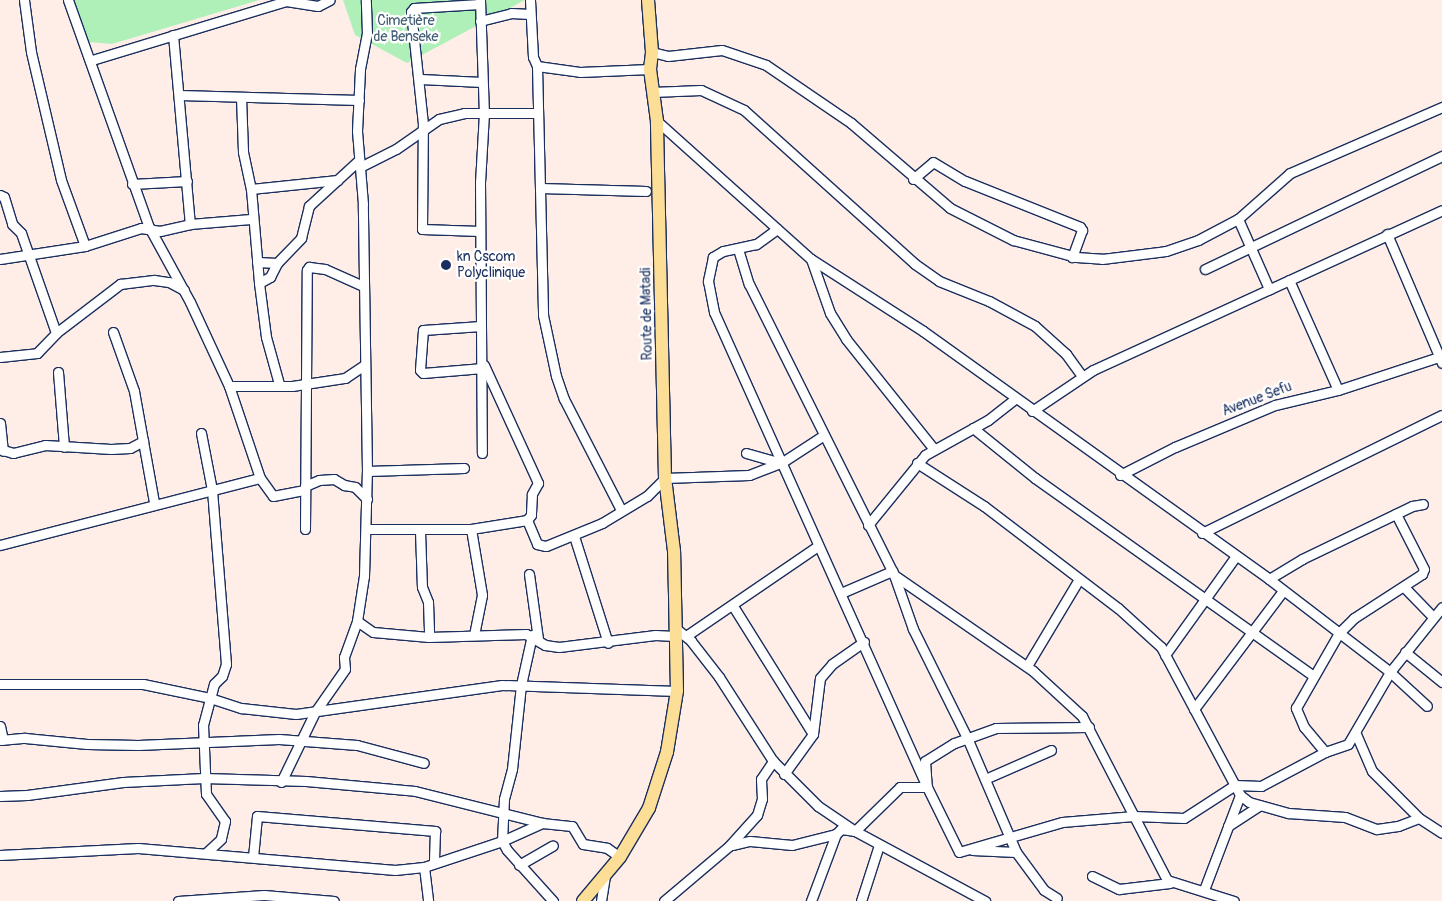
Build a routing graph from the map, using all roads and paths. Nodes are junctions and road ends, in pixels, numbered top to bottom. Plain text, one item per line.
1 (24, 0) edge
2 (68, 0) edge
3 (330, 0) edge
4 (366, 0) edge
5 (530, 0) edge
6 (648, 0) edge
7 (480, 2) edge
8 (530, 14) junction
9 (480, 21) junction
10 (173, 35) junction
11 (652, 52) junction
12 (92, 60) junction
13 (537, 66) junction
14 (650, 70) junction
15 (420, 79) junction
16 (482, 82) junction
17 (652, 92) junction
18 (179, 95) junction
19 (241, 97) junction
20 (359, 100) junction
21 (1442, 107) edge
22 (538, 113) junction
23 (484, 114) junction
24 (657, 121) junction
25 (423, 129) junction
26 (1442, 156) edge
27 (359, 164) junction
28 (913, 179) junction
29 (338, 180) junction
30 (187, 181) junction
31 (132, 184) junction
32 (540, 188) junction
33 (251, 189) junction
34 (646, 191) dead end
35 (0, 195) edge
36 (1442, 210) edge
37 (251, 219) junction
38 (1238, 219) junction
39 (190, 224) junction
40 (149, 227) junction
41 (777, 229) junction
42 (480, 231) junction
43 (1387, 234) junction
44 (85, 246) junction
45 (1251, 248) junction
46 (738, 249) junction
47 (29, 253) junction
48 (1072, 257) junction
49 (810, 258) junction
50 (0, 259) edge
51 (257, 262) junction
52 (277, 262) junction
53 (1205, 269) dead end
54 (1289, 280) junction
55 (259, 283) junction
56 (363, 286) junction
57 (1269, 288) junction
58 (184, 290) junction
59 (481, 326) junction
60 (56, 332) junction
61 (113, 332) dead end
62 (0, 357) edge
63 (1441, 360) edge
64 (483, 365) junction
65 (363, 366) junction
66 (58, 372) dead end
67 (1082, 376) junction
68 (307, 382) junction
69 (279, 384) junction
70 (230, 386) junction
71 (1338, 390) junction
72 (1015, 399) junction
73 (1032, 411) junction
74 (1442, 414) edge
75 (0, 424) edge
76 (973, 428) junction
77 (201, 433) dead end
78 (824, 435) junction
79 (143, 441) junction
80 (64, 447) junction
81 (933, 448) junction
82 (1, 450) edge
83 (482, 453) dead end
84 (746, 453) dead end
85 (780, 463) junction
86 (917, 463) junction
87 (464, 468) dead end
88 (367, 470) junction
89 (1120, 475) junction
90 (260, 478) junction
91 (665, 478) junction
92 (305, 488) junction
93 (212, 490) junction
94 (367, 499) junction
95 (154, 502) junction
96 (1423, 504) dead end
97 (621, 510) junction
98 (1396, 514) junction
99 (528, 520) junction
100 (868, 525) junction
101 (305, 529) dead end
102 (366, 529) junction
103 (471, 529) junction
104 (420, 531) junction
105 (1202, 533) junction
106 (574, 536) junction
107 (0, 545) edge
108 (818, 546) junction
109 (1236, 556) junction
110 (893, 573) junction
111 (528, 574) dead end
112 (1078, 579) junction
113 (1269, 579) junction
114 (1404, 587) junction
115 (1283, 591) junction
116 (841, 593) junction
117 (1204, 600) junction
118 (733, 606) junction
119 (1442, 607) edge
120 (1433, 617) junction
121 (358, 621) junction
122 (678, 633) junction
123 (1339, 633) junction
124 (1254, 634) junction
125 (474, 635) junction
126 (428, 637) junction
127 (535, 637) junction
128 (864, 642) junction
129 (608, 643) junction
130 (1405, 652) junction
131 (1165, 655) junction
132 (1028, 666) junction
133 (1390, 672) junction
134 (1314, 676) junction
135 (1442, 682) edge
136 (0, 684) edge
137 (521, 685) junction
138 (677, 691) junction
139 (210, 698) junction
140 (1427, 706) dead end
141 (1194, 710) junction
142 (315, 712) junction
143 (1082, 716) junction
144 (0, 726) edge
145 (1089, 727) junction
146 (1074, 728) junction
147 (813, 734) junction
148 (1356, 734) junction
149 (1, 740) edge
150 (301, 740) junction
151 (968, 740) junction
152 (203, 744) junction
153 (1051, 750) dead end
154 (1325, 752) junction
155 (773, 761) junction
156 (424, 763) dead end
157 (784, 774) junction
158 (204, 778) junction
159 (985, 779) junction
160 (281, 782) junction
161 (1235, 785) junction
162 (927, 787) junction
163 (1240, 795) junction
164 (0, 796) edge
165 (1260, 805) junction
166 (503, 813) junction
167 (1134, 816) junction
168 (1419, 818) junction
169 (542, 823) junction
170 (1228, 826) junction
171 (855, 831) junction
172 (1442, 833) edge
173 (836, 834) junction
174 (1010, 836) junction
175 (502, 841) junction
176 (879, 845) junction
177 (553, 846) dead end
178 (729, 846) junction
179 (966, 850) junction
180 (1016, 852) junction
181 (206, 853) junction
182 (0, 855) edge
183 (253, 857) junction
184 (620, 857) junction
185 (434, 863) junction
186 (520, 865) junction
187 (424, 867) junction
188 (1092, 876) dead end
189 (605, 877) junction
190 (1170, 883) junction
191 (1204, 890) junction
192 (862, 896) edge
193 (1058, 898) dead end
194 (178, 901) edge
195 (334, 901) edge
196 (428, 901) edge
197 (553, 901) edge
198 (583, 901) edge
199 (601, 901) edge
200 (664, 901) edge
201 (811, 901) edge
202 (868, 901) edge
203 (985, 901) edge
204 (1234, 901) edge

1 - 44 street
2 - 12 street
3 - 10 street
4 - 20 street
5 - 8 street
6 - 11 highway, Route de Matadi
7 - 9 street
7 - 15 street
8 - 9 street
8 - 13 street
9 - 16 street
10 - 12 street
10 - 18 street
11 - 14 highway, Route de Matadi
11 - 28 street
12 - 31 street
13 - 14 street
13 - 22 street
14 - 17 highway, Route de Matadi
15 - 16 street
15 - 25 street
16 - 23 street
17 - 24 highway, Route de Matadi
17 - 67 street
18 - 19 street
18 - 30 street
19 - 20 street
19 - 33 street
20 - 27 street
21 - 38 street
22 - 23 street
22 - 32 street
23 - 25 street
23 - 42 street
24 - 41 street
24 - 91 highway, Route de Matadi
25 - 27 street
25 - 42 street
26 - 45 street
27 - 29 street
27 - 56 street
28 - 48 street
28 - 48 street
29 - 33 street
29 - 52 street
30 - 31 street
30 - 39 street
31 - 40 street
32 - 34 street
32 - 97 street
33 - 37 street
35 - 47 street
36 - 43 street
37 - 39 street
37 - 51 street
38 - 45 street
38 - 48 street
39 - 40 street
40 - 44 street
40 - 58 street
41 - 46 street
41 - 49 street
42 - 59 street
43 - 54 street
43 - 63 street
44 - 47 street
45 - 53 street
45 - 57 street
46 - 78 street
46 - 85 street
47 - 50 street
47 - 60 street
49 - 72 street
49 - 81 street
51 - 52 street
51 - 55 street
52 - 55 street
54 - 57 street
54 - 71 street
55 - 69 street
56 - 65 street
56 - 68 street
57 - 67 street
58 - 60 street
58 - 70 street
59 - 64 street
59 - 64 street
60 - 62 street
61 - 79 street
63 - 71 street, Avenue Sefu
64 - 83 street
64 - 99 street
65 - 68 street
65 - 88 street
66 - 80 street
67 - 73 street
68 - 69 street
68 - 92 street
69 - 70 street
70 - 90 street
71 - 89 street, Avenue Sefu
72 - 73 street
72 - 76 street
73 - 89 street
74 - 105 street
75 - 82 street
76 - 81 street
76 - 117 street
77 - 93 street
78 - 85 street
78 - 100 street
79 - 80 street
79 - 95 street
80 - 82 street
81 - 86 street
84 - 85 street
85 - 91 street
85 - 108 street
86 - 100 street
86 - 112 street
87 - 88 street
88 - 94 street
89 - 105 street
90 - 92 street
90 - 93 street
91 - 97 street
91 - 122 highway, Route de Matadi
92 - 94 street
92 - 101 street
93 - 95 street
93 - 139 street
94 - 102 street
95 - 107 street
96 - 98 street
97 - 106 street
98 - 113 street
98 - 114 street
99 - 103 street
99 - 106 street
100 - 110 street
102 - 104 street
102 - 121 street
103 - 104 street
103 - 125 street
104 - 126 street
105 - 109 street
106 - 129 street
108 - 116 street
108 - 118 street
109 - 113 street
109 - 117 street
110 - 116 street
110 - 132 street
110 - 151 street
111 - 127 street
112 - 131 street
112 - 132 street
113 - 115 street
114 - 120 street
114 - 123 street
115 - 123 street
115 - 124 street
116 - 128 street
117 - 124 street
117 - 131 street
118 - 122 street
118 - 147 street
119 - 120 street
120 - 130 street
121 - 126 street
121 - 142 street
122 - 129 street
122 - 138 highway, Route de Matadi
122 - 155 street
123 - 133 street
123 - 134 street
124 - 134 street
124 - 141 street
125 - 126 street
125 - 127 street
127 - 129 street
127 - 137 street
128 - 147 street
128 - 162 street
130 - 133 street
130 - 135 street
131 - 141 street
132 - 143 street
133 - 140 street
133 - 148 street
134 - 154 street
136 - 139 street
137 - 138 street
137 - 142 street
137 - 166 street
138 - 184 highway, Route de Matadi
139 - 142 street
139 - 152 street
141 - 161 street
142 - 150 street
143 - 145 street
143 - 146 street
144 - 149 street
145 - 146 street
145 - 167 street
146 - 151 street
147 - 157 street
148 - 154 street
148 - 168 street
149 - 152 street
150 - 152 street
150 - 156 street
150 - 160 street
151 - 159 street
151 - 162 street
152 - 158 street
153 - 159 street
154 - 161 street
155 - 157 street
155 - 178 street
157 - 171 street
158 - 160 street
158 - 164 street
158 - 181 street
159 - 174 street
160 - 166 street
161 - 163 street
161 - 167 street
162 - 171 street
162 - 179 street
163 - 165 street
163 - 170 street
165 - 168 street
165 - 170 street
166 - 169 street
166 - 175 street
167 - 174 street
167 - 190 street
168 - 172 street
169 - 175 street
169 - 184 street
170 - 191 street
171 - 173 street
171 - 176 street
173 - 178 street
173 - 201 street
174 - 179 street
174 - 180 street
175 - 185 street
175 - 186 street
176 - 192 street
176 - 203 street
177 - 186 street
178 - 200 street
179 - 180 street
180 - 193 street
181 - 182 street
181 - 183 street
183 - 185 street
183 - 187 street
184 - 189 highway, Route de Matadi
185 - 187 street
186 - 197 street
187 - 196 street
188 - 190 street
189 - 198 highway, Route de Matadi
189 - 199 street
190 - 191 street
191 - 204 street
192 - 202 street
194 - 195 street

